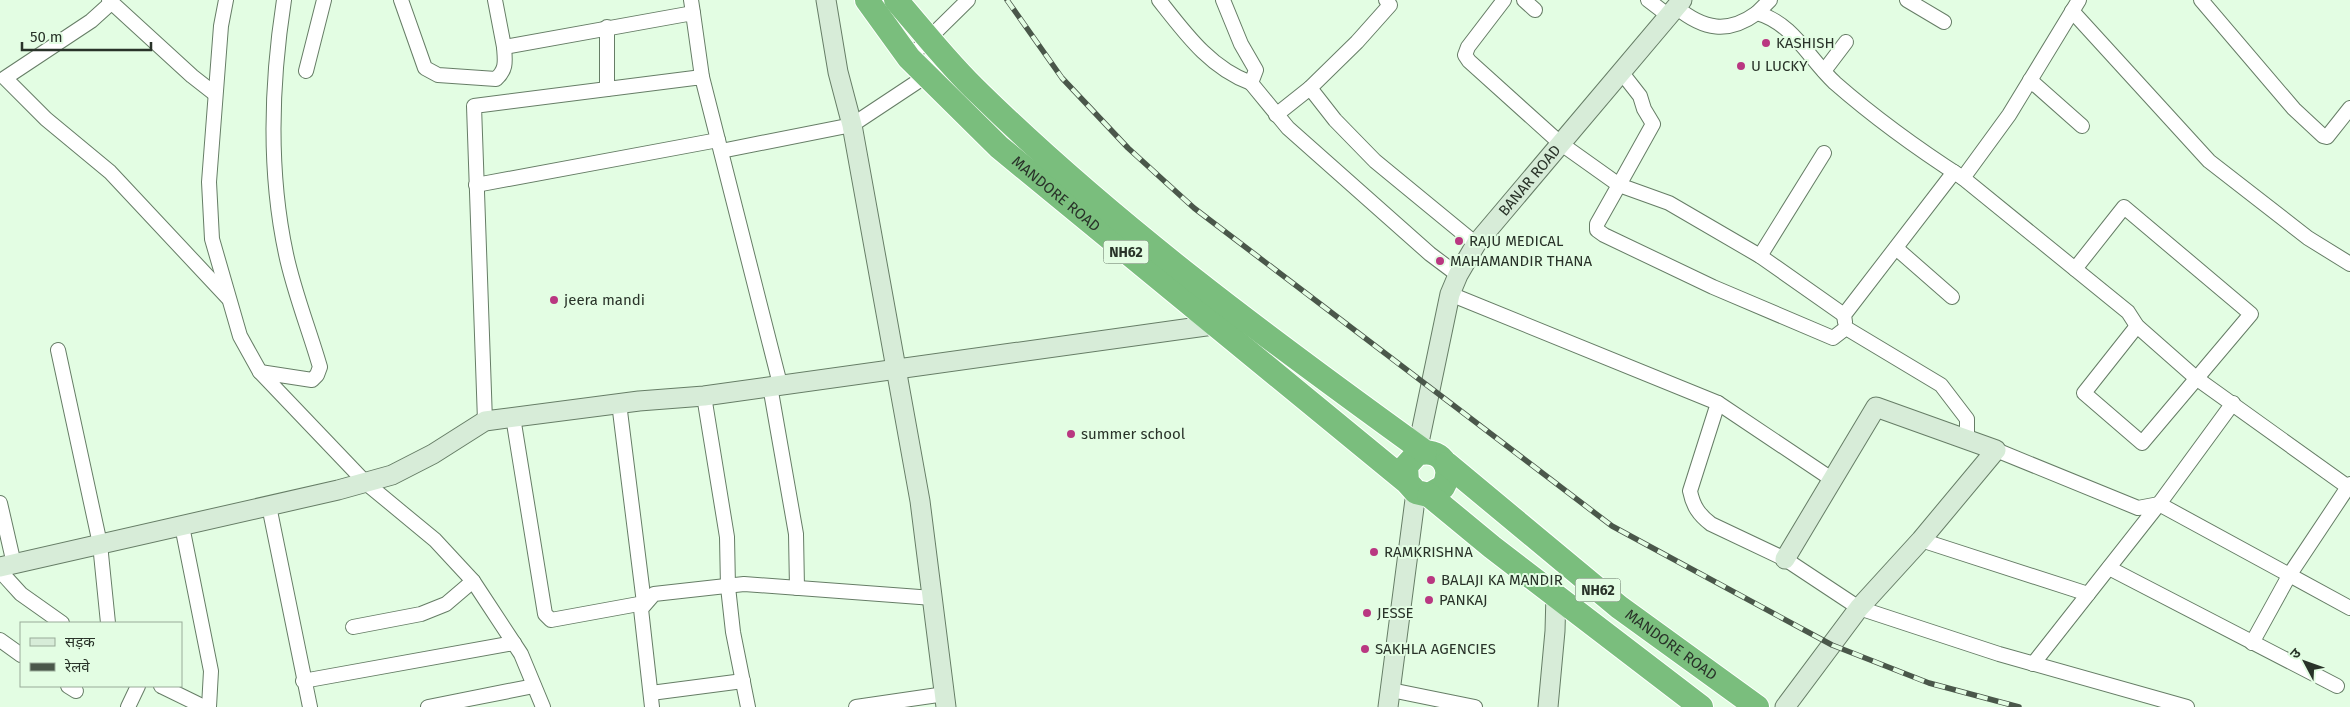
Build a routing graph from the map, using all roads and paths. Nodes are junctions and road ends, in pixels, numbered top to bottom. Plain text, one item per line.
1 (226, 0) edge
2 (284, 0) edge
3 (324, 0) edge
4 (401, 0) edge
5 (494, 0) edge
6 (826, 0) edge
7 (867, 0) edge
8 (896, 0) edge
9 (968, 0) edge
10 (1159, 0) edge
11 (1504, 0) edge
12 (1524, 0) edge
13 (1648, 0) edge
14 (1770, 0) edge
15 (1907, 0) edge
16 (2201, 0) edge
17 (110, 1) edge
18 (1390, 2) edge
19 (1226, 4) edge
20 (692, 6) edge
21 (2075, 6) edge
22 (1675, 7) edge
23 (1535, 10) dead end
24 (1757, 13) junction
25 (1944, 22) dead end
26 (607, 27) junction
27 (929, 38) junction
28 (1846, 42) dead end
29 (504, 47) junction
30 (909, 58) junction
31 (306, 70) dead end
32 (1824, 71) junction
33 (1622, 73) junction
34 (2, 76) edge
35 (926, 76) junction
36 (702, 77) junction
37 (2030, 80) junction
38 (1251, 83) junction
39 (1310, 88) junction
40 (607, 89) junction
41 (215, 94) junction
42 (2350, 108) edge
43 (1276, 116) junction
44 (852, 125) junction
45 (2082, 126) dead end
46 (1560, 143) junction
47 (720, 146) junction
48 (1824, 153) dead end
49 (1959, 175) junction
50 (476, 185) junction
51 (1619, 185) junction
52 (1476, 244) junction
53 (1896, 248) junction
54 (1760, 256) junction
55 (2350, 264) edge
56 (2076, 269) junction
57 (1458, 274) junction
58 (1450, 294) junction
59 (1952, 297) dead end
60 (228, 298) junction
61 (1845, 321) junction
62 (1213, 325) junction
63 (2137, 326) junction
64 (58, 350) dead end
65 (896, 368) junction
66 (260, 372) junction
67 (2196, 378) junction
68 (775, 385) junction
69 (704, 396) junction
70 (619, 403) junction
71 (1718, 403) junction
72 (2234, 403) junction
73 (514, 417) junction
74 (485, 421) junction
75 (1967, 441) junction
76 (1421, 449) junction
77 (1996, 450) junction
78 (1447, 464) junction
79 (1833, 480) junction
80 (366, 482) junction
81 (2349, 487) edge
82 (1417, 490) junction
83 (0, 503) edge
84 (2158, 504) junction
85 (269, 506) junction
86 (182, 526) junction
87 (1921, 540) junction
88 (100, 544) junction
89 (1785, 560) junction
90 (5, 567) edge
91 (2109, 568) junction
92 (2290, 574) junction
93 (473, 581) junction
94 (728, 587) junction
95 (797, 588) junction
96 (1556, 594) junction
97 (2088, 594) junction
98 (933, 598) junction
99 (644, 603) junction
100 (1860, 608) junction
101 (2350, 608) edge
102 (61, 622) edge
103 (108, 622) edge
104 (353, 627) dead end
105 (0, 640) edge
106 (514, 643) junction
107 (2252, 643) junction
108 (20, 654) edge
109 (2034, 664) junction
110 (304, 681) junction
111 (743, 681) junction
112 (534, 686) junction
113 (2337, 686) dead end
114 (138, 687) edge
115 (163, 687) edge
116 (651, 693) junction
117 (1389, 698) edge
118 (946, 701) edge
119 (128, 707) edge
120 (204, 707) edge
121 (209, 707) edge
122 (310, 707) edge
123 (428, 707) edge
124 (543, 707) edge
125 (652, 707) edge
126 (748, 707) edge
127 (856, 707) edge
128 (1476, 707) edge
129 (1548, 707) edge
130 (1701, 707) edge
131 (1757, 707) edge
132 (1785, 707) edge
133 (2187, 707) edge

1 - 41 street
2 - 66 street
3 - 31 street
4 - 29 street
5 - 29 street
6 - 44 street
7 - 30 highway, MANDORE ROAD / NH62
8 - 27 highway, MANDORE ROAD / NH62
9 - 27 street
10 - 38 street
11 - 46 street
12 - 23 street
13 - 22 street
14 - 24 street
15 - 25 street
16 - 42 street
17 - 34 street
17 - 41 street
18 - 39 street
19 - 38 street
20 - 26 street
20 - 36 street
21 - 37 street
21 - 55 street
22 - 24 street
22 - 33 street, BANAR ROAD
24 - 32 street
26 - 29 street
26 - 40 street
27 - 30 street
27 - 76 highway, MANDORE ROAD / NH62
28 - 32 street
30 - 35 highway, MANDORE ROAD / NH62
32 - 49 street
33 - 46 street, BANAR ROAD
33 - 51 street
34 - 60 street
35 - 44 street
35 - 62 highway, MANDORE ROAD / NH62
36 - 40 street
36 - 47 street
37 - 45 street
37 - 49 street
38 - 43 street
39 - 43 street
39 - 52 street
40 - 50 street
41 - 60 street
43 - 57 street
44 - 47 street
44 - 65 street
46 - 51 street
46 - 52 street, BANAR ROAD
47 - 50 street
47 - 68 street
48 - 54 street
49 - 53 street
49 - 56 street
50 - 74 street
51 - 54 street
51 - 61 street
52 - 57 street, BANAR ROAD
53 - 59 street
53 - 61 street
54 - 61 street
56 - 63 street
56 - 67 street
57 - 58 street, BANAR ROAD
58 - 71 street
58 - 76 street, BANAR ROAD
60 - 66 street
61 - 75 street
62 - 65 street
62 - 82 highway, MANDORE ROAD / NH62
63 - 67 street
63 - 67 street
64 - 88 street
65 - 68 street
65 - 98 street
66 - 80 street
67 - 72 street
68 - 69 street
68 - 95 street
69 - 70 street
69 - 94 street
70 - 73 street
70 - 99 street
71 - 79 street
71 - 89 street
72 - 81 street
72 - 84 street
73 - 74 street
73 - 99 street
74 - 80 street
75 - 77 street
75 - 79 street
76 - 78 highway, MANDORE ROAD / NH62
76 - 82 highway
77 - 84 street
77 - 87 street
78 - 82 highway
78 - 131 highway, MANDORE ROAD / NH62
79 - 89 street
80 - 85 street
80 - 93 street
81 - 92 street
82 - 96 highway, MANDORE ROAD / NH62
82 - 117 street
83 - 90 street
84 - 91 street
84 - 92 street
85 - 86 street
85 - 110 street
86 - 88 street
86 - 121 street
87 - 97 street
87 - 100 street
88 - 90 street
88 - 103 street
89 - 100 street
90 - 102 street
91 - 97 street
91 - 107 street
92 - 101 street
92 - 107 street
93 - 104 street
93 - 106 street
94 - 95 street
94 - 99 street
94 - 111 street
95 - 98 street
96 - 129 street
96 - 130 highway, MANDORE ROAD / NH62
97 - 109 street
98 - 118 street
99 - 116 street
100 - 109 street
100 - 132 street
105 - 108 street
106 - 110 street
106 - 112 street
107 - 113 street
109 - 133 street
110 - 122 street
111 - 116 street
111 - 126 street
112 - 123 street
112 - 124 street
114 - 119 street
115 - 120 street
116 - 125 street
117 - 128 street
118 - 127 street

